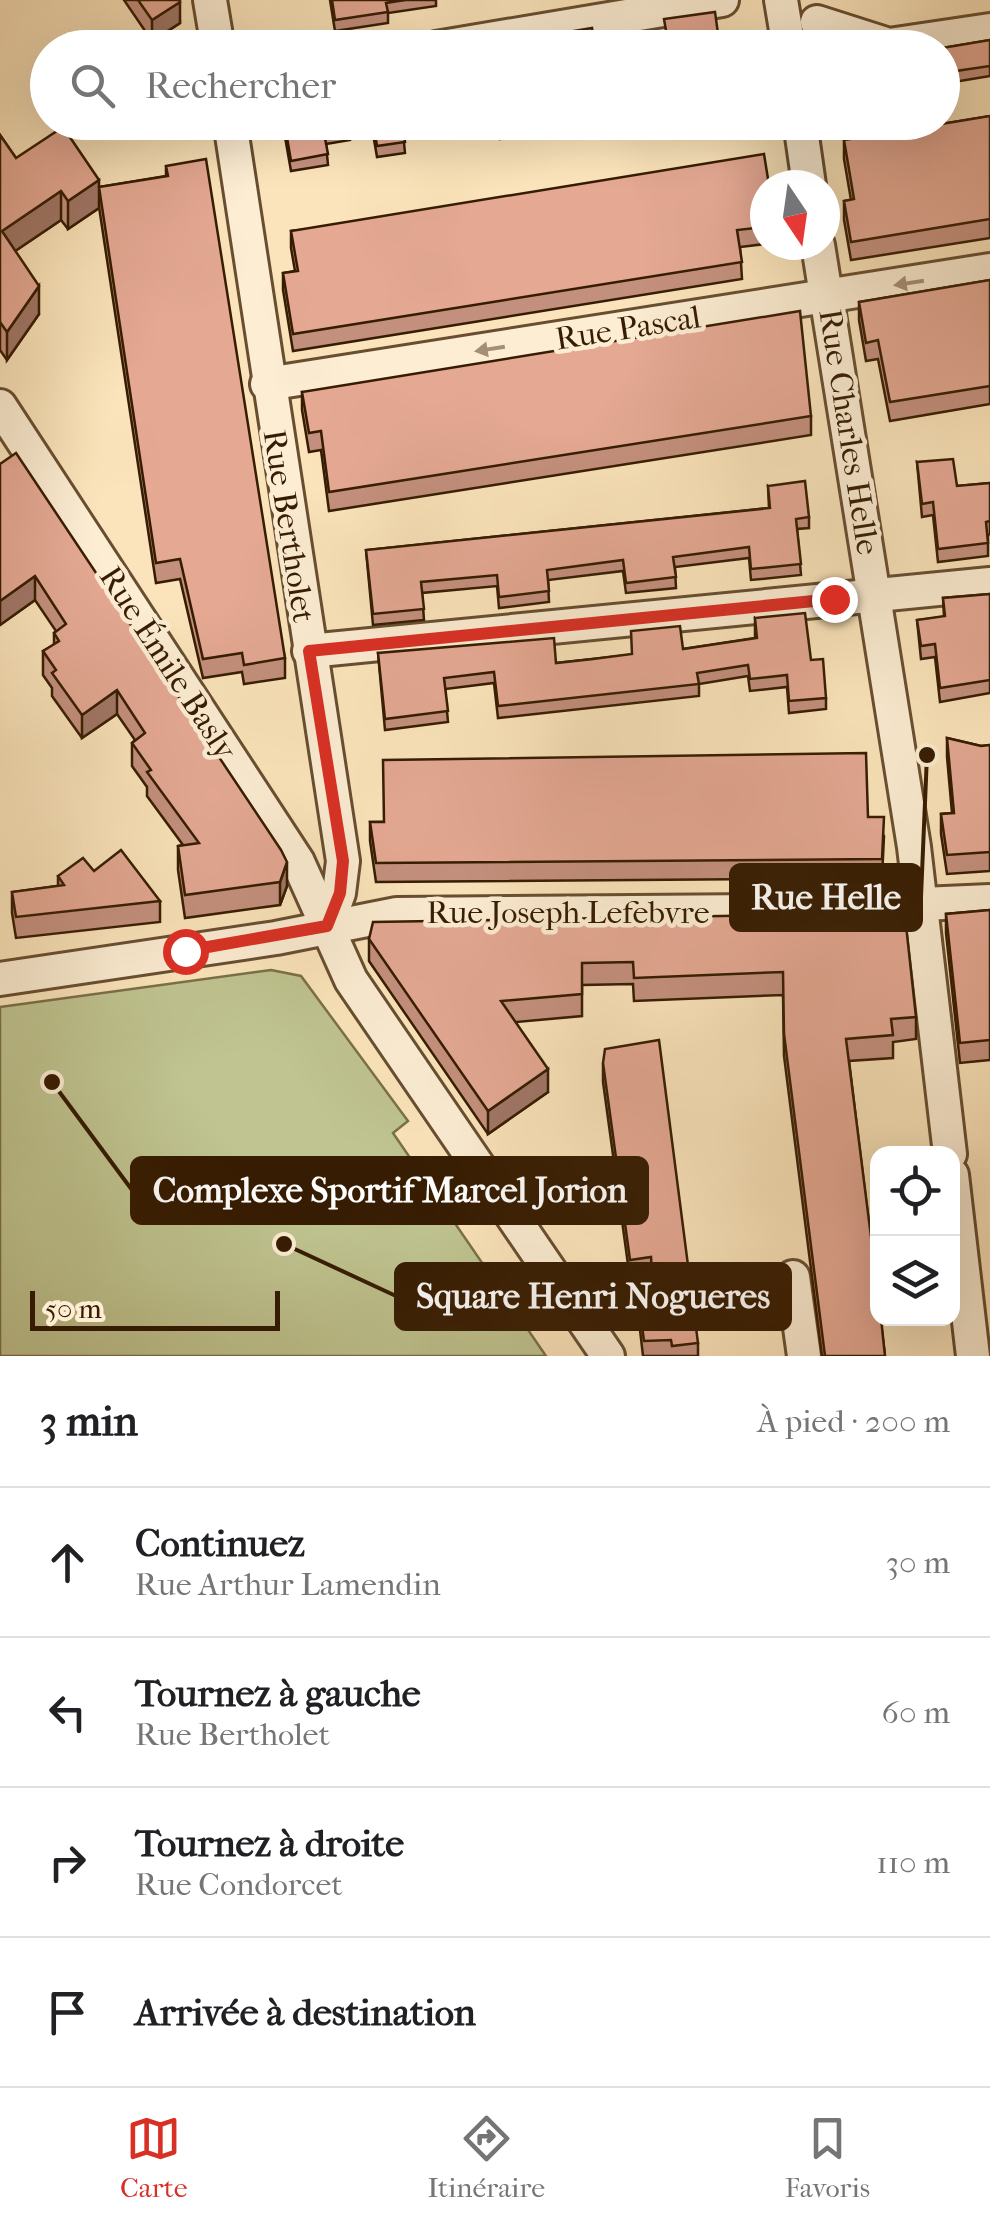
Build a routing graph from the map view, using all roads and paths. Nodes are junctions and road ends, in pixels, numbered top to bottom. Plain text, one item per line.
1 (210, 0) edge
2 (722, 0) edge
3 (781, 0) edge
4 (817, 22) dead end
5 (215, 30) edge
6 (543, 30) edge
7 (786, 30) edge
8 (842, 30) edge
9 (990, 30) edge
10 (960, 34) edge
11 (232, 140) edge
12 (803, 140) edge
13 (807, 170) edge
14 (821, 260) edge
15 (990, 270) edge
16 (828, 296) junction
17 (266, 384) junction
18 (0, 406) edge
19 (990, 584) edge
20 (875, 596) junction
21 (309, 651) junction
22 (990, 901) edge
23 (922, 906) junction
24 (327, 926) junction
25 (0, 979) edge
26 (949, 1146) edge
27 (959, 1236) edge
28 (793, 1277) dead end
29 (608, 1356) edge
30 (804, 1356) edge
31 (973, 1356) edge

1 - 5 street
2 - 6 street
3 - 7 street
4 - 8 street
9 - 10 street
11 - 17 street, Rue Bertholet
12 - 13 street
14 - 16 street, Rue Charles Helle
15 -> 16 street, Rue Pascal
16 -> 17 street, Rue Pascal
16 - 20 street, Rue Charles Helle
17 - 21 street, Rue Bertholet
18 - 24 street, Rue Émile Basly
19 - 20 street
20 - 21 street
20 - 23 street, Rue Charles Helle
21 - 24 street, Rue Bertholet
22 - 23 street, Rue Joseph Lefebvre
23 - 24 street, Rue Joseph Lefebvre
23 - 26 street, Rue Charles Helle
24 - 25 street, Rue Joseph Lefebvre
24 - 29 street, Rue Émile Basly
27 - 31 street
28 - 30 street

